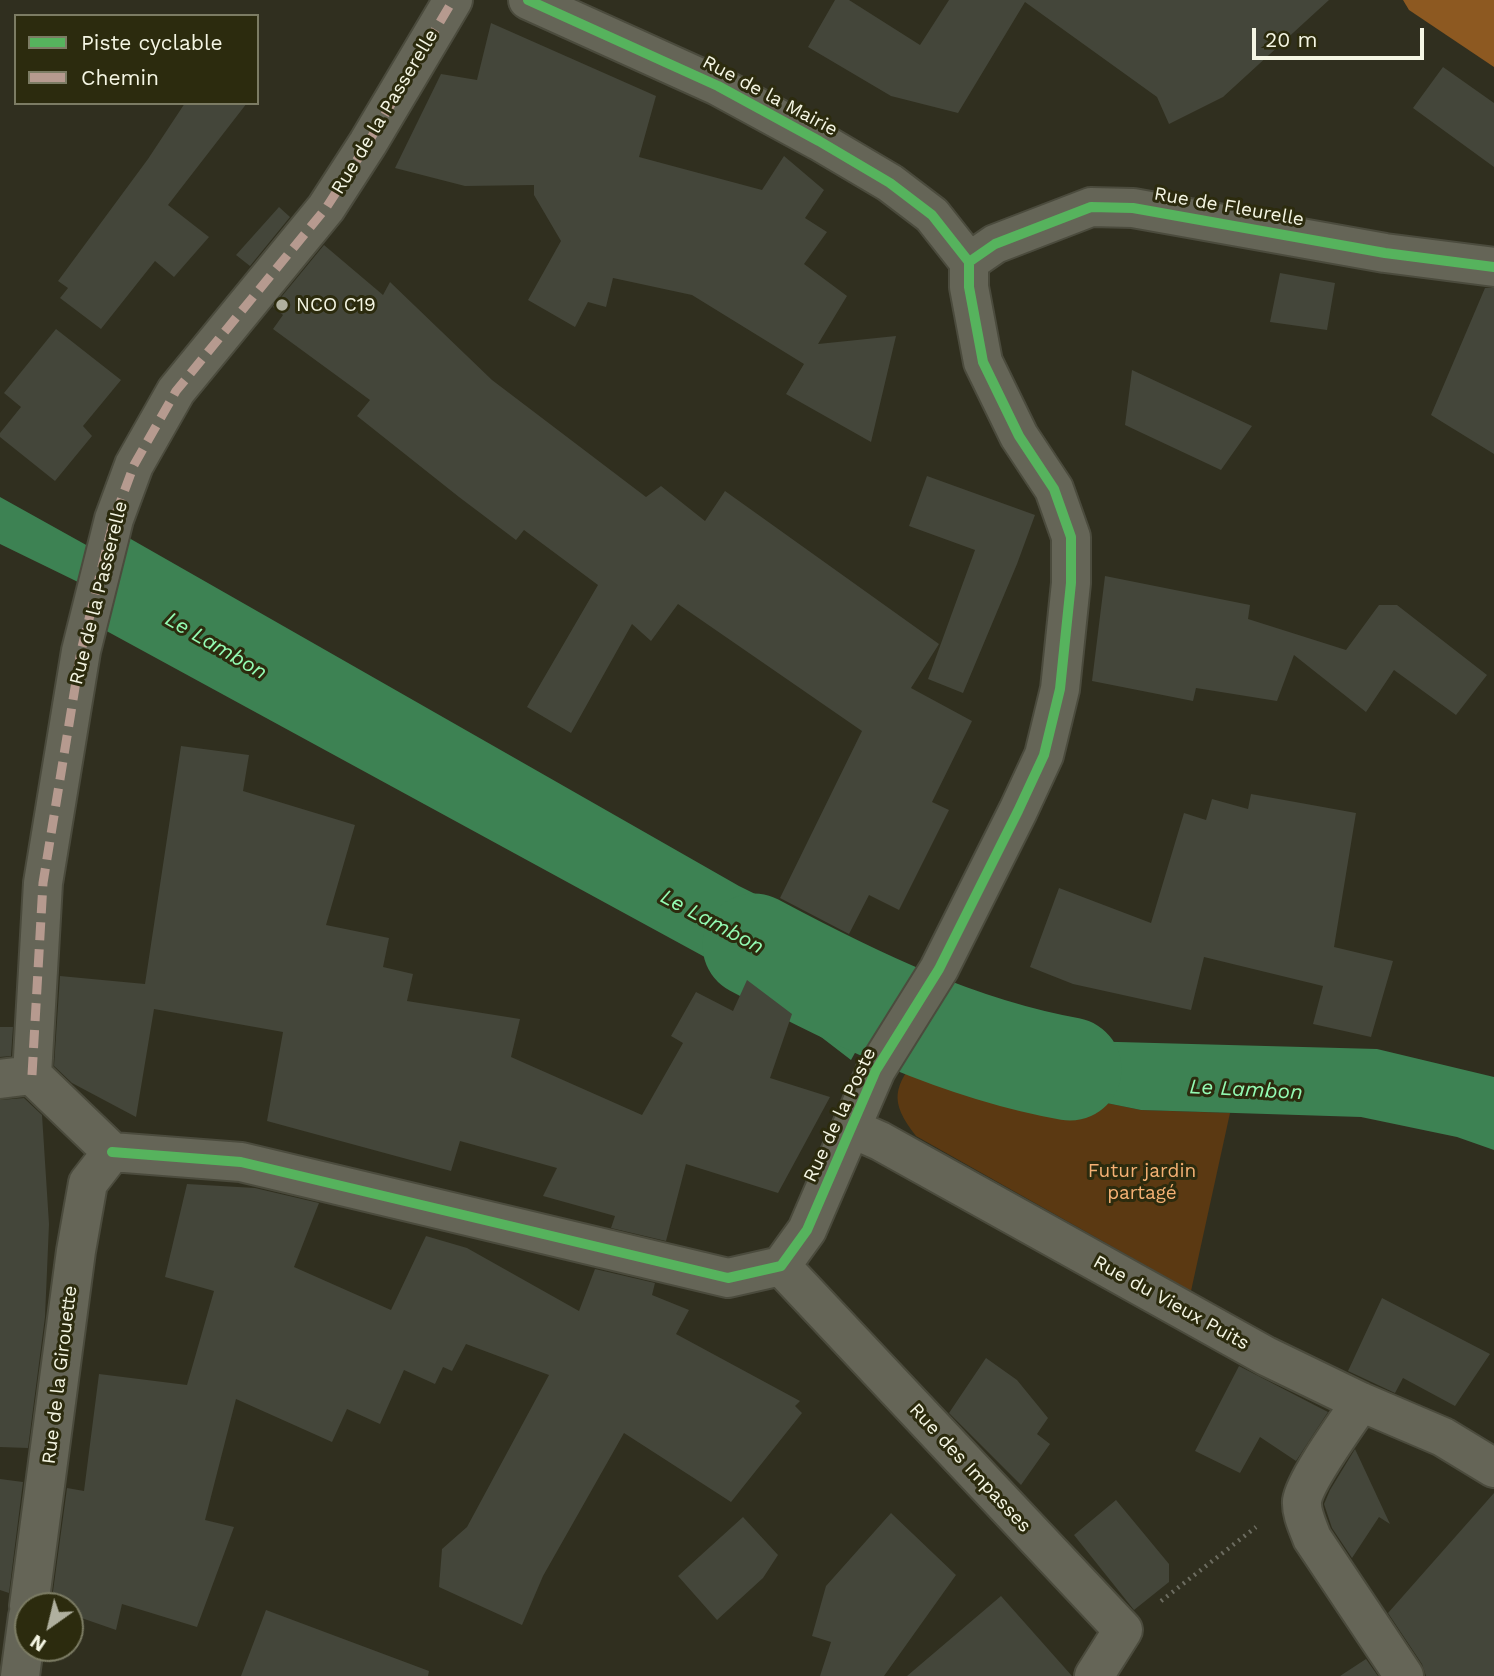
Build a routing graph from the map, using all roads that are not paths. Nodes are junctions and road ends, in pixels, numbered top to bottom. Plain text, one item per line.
1 (453, 0) edge
2 (528, 0) edge
3 (969, 261) junction
4 (1494, 267) edge
5 (16, 1077) edge
6 (853, 1129) junction
7 (112, 1152) junction
8 (781, 1266) junction
9 (1361, 1402) junction
10 (1494, 1468) edge
11 (31, 1592) edge
12 (1094, 1676) edge
13 (1404, 1676) edge

1 - 5 street, Rue de la Passerelle
2 - 3 street, Rue de la Mairie
3 - 4 street, Rue de Fleurelle
3 - 6 street, Rue de la Poste
5 - 7 street
6 - 8 street, Rue de la Poste
6 - 9 street, Rue du Vieux Puits
7 - 8 street
7 - 11 street, Rue de la Girouette
8 - 12 street, Rue des Impasses
9 - 10 street, Rue du Vieux Puits
9 - 13 street

